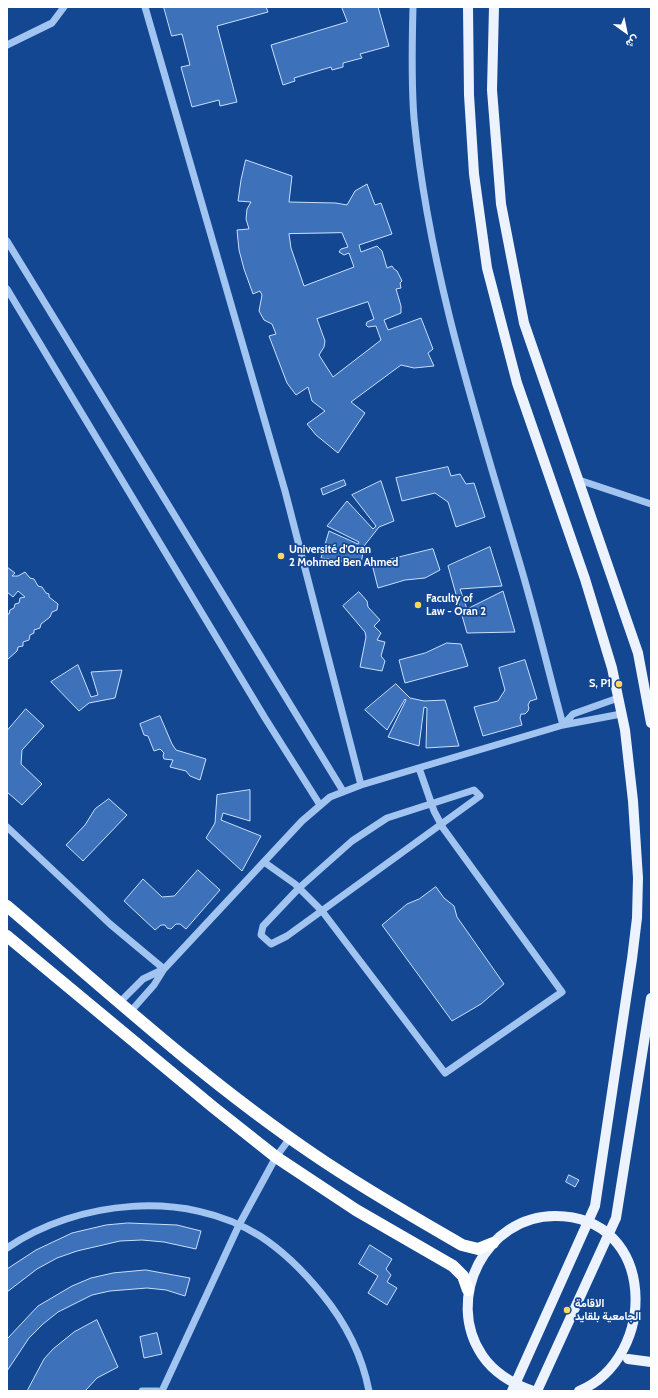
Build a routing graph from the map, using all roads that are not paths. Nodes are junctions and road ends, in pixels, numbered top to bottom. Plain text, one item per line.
1 (64, 7) edge
2 (145, 7) edge
3 (413, 7) edge
4 (468, 7) edge
5 (494, 7) edge
6 (7, 45) edge
7 (7, 241) edge
8 (7, 289) edge
9 (579, 480) junction
10 (651, 504) edge
11 (618, 698) junction
12 (621, 714) junction
13 (651, 723) edge
14 (563, 724) junction
15 (419, 768) junction
16 (361, 785) junction
17 (342, 791) junction
18 (431, 803) junction
19 (320, 804) junction
20 (441, 824) junction
21 (7, 827) edge
22 (264, 862) junction
23 (299, 888) junction
24 (7, 906) edge
25 (322, 911) junction
26 (7, 936) edge
27 (164, 969) junction
28 (651, 998) edge
29 (120, 1002) junction
30 (131, 1011) junction
31 (290, 1138) junction
32 (276, 1157) junction
33 (589, 1222) junction
34 (239, 1225) junction
35 (610, 1234) junction
36 (493, 1243) junction
37 (7, 1248) edge
38 (468, 1290) junction
39 (645, 1299) dead end
40 (636, 1344) dead end
41 (628, 1359) junction
42 (651, 1362) edge
43 (514, 1388) edge
44 (142, 1391) edge
45 (158, 1391) edge
46 (162, 1391) edge
47 (369, 1391) edge
48 (533, 1391) edge
49 (537, 1391) edge
50 (579, 1391) edge

1 - 6 street
2 - 16 street
3 - 14 street
4 - 11 main road
5 - 9 main road
7 - 17 street
8 - 19 street
9 - 10 street
9 - 13 main road
11 - 12 main road
11 - 14 street
12 - 14 street
12 - 33 main road
14 - 15 street
15 - 16 street
15 - 18 street
16 - 17 street
17 - 19 street
18 - 20 street
18 - 20 street
18 - 23 street
19 - 22 street
20 - 25 street
20 - 25 street
21 - 27 street
22 - 23 street
22 - 27 street
23 - 25 street
23 - 25 street
24 - 29 highway
26 - 32 highway
27 - 29 street
27 - 30 street
28 - 35 main road
29 - 30 highway
30 - 31 highway
31 - 32 street
31 - 36 highway
32 - 34 street
32 - 38 highway
33 - 35 main road
33 - 36 main road
33 - 43 main road
34 - 37 street
34 - 46 street
34 - 47 street
35 - 39 main road
35 - 49 main road
36 - 38 main road
38 - 43 main road
40 - 41 main road
41 - 42 main road
41 - 50 main road
43 - 48 main road
44 - 45 street

